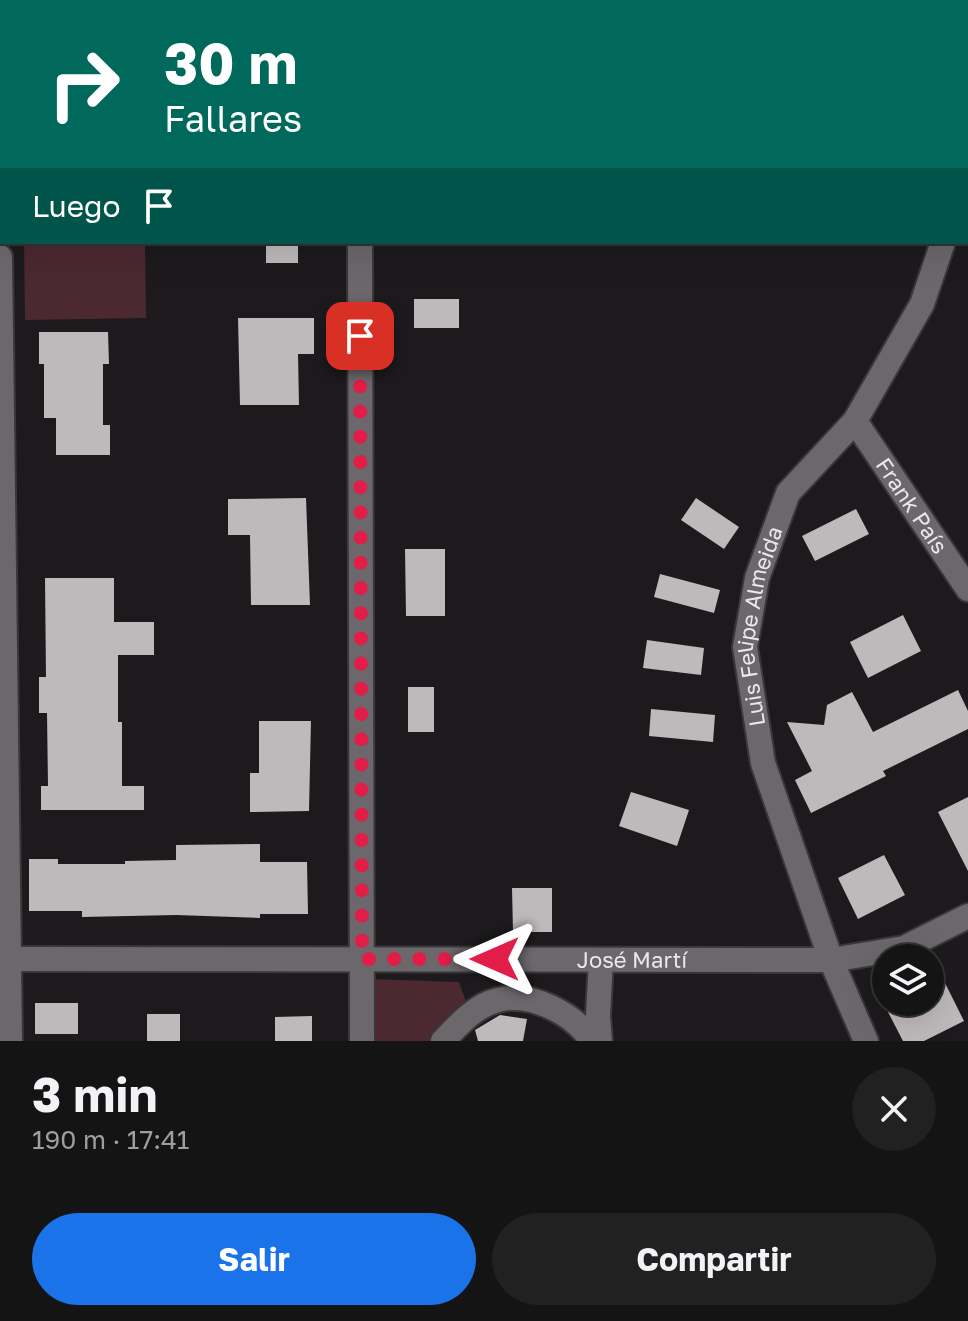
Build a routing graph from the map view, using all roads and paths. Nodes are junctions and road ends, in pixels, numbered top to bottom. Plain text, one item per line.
1 (360, 244) edge
2 (942, 244) edge
3 (0, 257) edge
4 (855, 421) junction
5 (968, 589) edge
6 (968, 916) edge
7 (4, 958) edge
8 (362, 959) junction
9 (495, 959) junction
10 (601, 960) junction
11 (831, 960) junction
12 (499, 1000) junction
13 (866, 1040) edge
14 (10, 1041) edge
15 (362, 1041) edge
16 (443, 1041) edge
17 (592, 1041) edge
18 (600, 1041) edge

1 - 8 street
2 - 4 street, Luis Felipe Almeida
3 - 7 street
4 - 5 street, Frank País
4 - 11 street, Luis Felipe Almeida
6 - 11 street, José Martí
7 - 8 street, José Martí
7 - 14 street
8 - 9 street, José Martí
8 - 15 street
9 - 10 street, José Martí
9 - 12 street
10 - 11 street, José Martí
10 - 18 street
11 - 13 street, Luis Felipe Almeida
12 - 16 street
12 - 17 street

